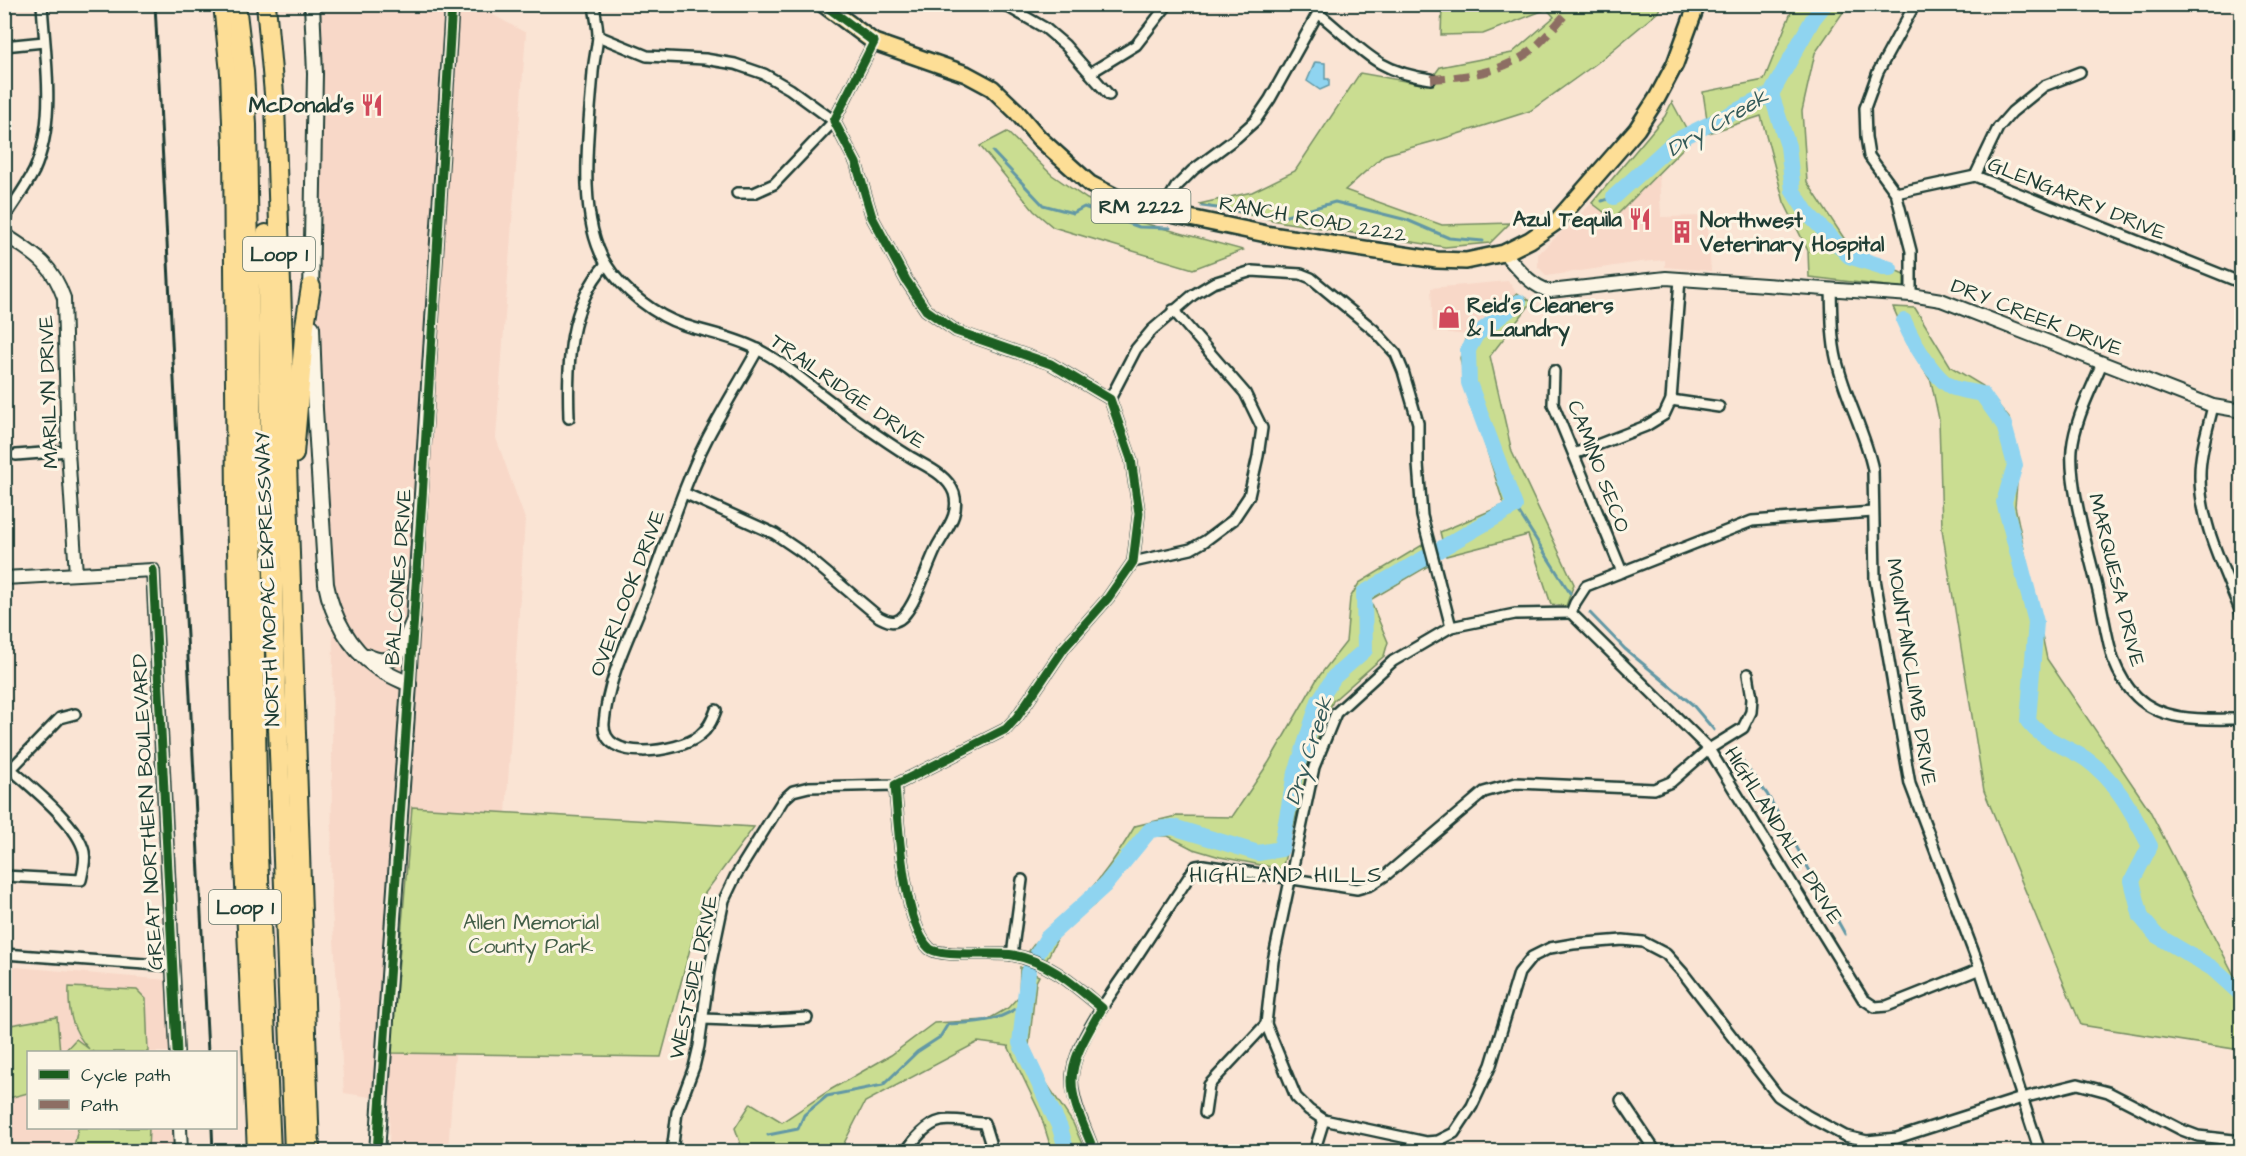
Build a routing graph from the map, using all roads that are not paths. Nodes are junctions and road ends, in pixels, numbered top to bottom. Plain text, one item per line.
1 (42, 4) edge
2 (223, 4) edge
3 (236, 4) edge
4 (255, 4) edge
5 (266, 4) edge
6 (312, 4) edge
7 (452, 4) edge
8 (594, 4) edge
9 (823, 4) edge
10 (1003, 4) edge
11 (1168, 4) edge
12 (1697, 4) edge
13 (1916, 4) edge
14 (1318, 9) edge
15 (598, 36) junction
16 (44, 42) junction
17 (874, 42) junction
18 (4, 46) edge
19 (2080, 72) dead end
20 (237, 73) junction
21 (1090, 73) junction
22 (1431, 79) dead end
23 (1109, 95) dead end
24 (834, 120) junction
25 (1976, 176) junction
26 (737, 193) dead end
27 (1896, 193) junction
28 (1161, 212) junction
29 (4, 219) edge
30 (4, 234) edge
31 (1504, 253) junction
32 (606, 264) junction
33 (1680, 279) junction
34 (2241, 283) edge
35 (311, 287) junction
36 (1831, 291) junction
37 (1911, 295) junction
38 (1173, 310) junction
39 (758, 349) junction
40 (2102, 363) junction
41 (1554, 371) dead end
42 (1110, 399) junction
43 (1671, 400) junction
44 (2213, 406) junction
45 (1719, 407) dead end
46 (2241, 411) edge
47 (569, 418) dead end
48 (68, 451) junction
49 (1574, 454) junction
50 (16, 455) dead end
51 (684, 493) junction
52 (289, 503) junction
53 (253, 512) junction
54 (1873, 512) junction
55 (273, 534) junction
56 (1133, 562) junction
57 (1622, 572) junction
58 (76, 574) junction
59 (4, 578) edge
60 (1571, 613) junction
61 (2241, 615) edge
62 (413, 622) junction
63 (1451, 627) junction
64 (362, 654) junction
65 (240, 663) junction
66 (1748, 675) dead end
67 (410, 684) junction
68 (294, 709) junction
69 (716, 710) dead end
70 (75, 714) dead end
71 (2241, 719) edge
72 (1709, 749) junction
73 (8, 766) edge
74 (895, 785) junction
75 (4, 876) edge
76 (1289, 878) junction
77 (1022, 880) dead end
78 (4, 954) edge
79 (1012, 955) junction
80 (173, 966) junction
81 (1980, 969) junction
82 (1102, 1008) junction
83 (703, 1018) junction
84 (807, 1018) dead end
85 (1266, 1024) junction
86 (177, 1051) edge
87 (2022, 1098) junction
88 (1621, 1100) dead end
89 (1205, 1113) dead end
90 (1324, 1120) junction
91 (180, 1129) edge
92 (2223, 1140) junction
93 (2241, 1141) edge
94 (181, 1152) edge
95 (257, 1152) edge
96 (271, 1152) edge
97 (294, 1152) edge
98 (310, 1152) edge
99 (377, 1152) edge
100 (672, 1152) edge
101 (906, 1152) edge
102 (993, 1152) edge
103 (1094, 1152) edge
104 (1314, 1152) edge
105 (1656, 1152) edge
106 (2040, 1152) edge
107 (2223, 1152) edge

1 - 16 street
2 - 20 highway, NORTH MOPAC EXPRESSWAY / Loop 1
3 - 20 highway
4 - 55 highway
5 - 52 highway, NORTH MOPAC EXPRESSWAY / Loop 1
6 - 35 main road
7 - 62 street, BALCONES DRIVE
8 - 15 street, TRAILRIDGE DRIVE
9 - 17 main road, RANCH ROAD 2222 / RM 2222
10 - 21 street
11 - 21 street
12 - 31 main road, RANCH ROAD 2222 / RM 2222
13 - 27 street
14 - 22 street
14 - 28 street
15 - 24 street
15 - 32 street, TRAILRIDGE DRIVE
16 - 18 street
16 - 29 street
17 - 24 street
17 - 28 main road, RANCH ROAD 2222 / RM 2222
19 - 25 street
20 - 53 highway
20 - 65 highway, NORTH MOPAC EXPRESSWAY / Loop 1
21 - 23 street
24 - 26 street
24 - 42 street
25 - 27 street, GLENGARRY DRIVE
25 - 34 street, GLENGARRY DRIVE
27 - 37 street
28 - 31 main road, RANCH ROAD 2222 / RM 2222
30 - 48 street, MARILYN DRIVE
31 - 33 street, DRY CREEK DRIVE
32 - 39 street, TRAILRIDGE DRIVE
32 - 47 street
33 - 36 street, DRY CREEK DRIVE
33 - 43 street
35 - 52 highway
35 - 64 main road
36 - 37 street, DRY CREEK DRIVE
36 - 54 street, MOUNTAINCLIMB DRIVE
37 - 40 street, DRY CREEK DRIVE
38 - 42 street
38 - 56 street
38 - 63 street
39 - 51 street, OVERLOOK DRIVE
39 - 51 street, TRAILRIDGE DRIVE
40 - 44 street, DRY CREEK DRIVE
40 - 71 street, MARQUESA DRIVE
41 - 49 street, CAMINO SECO
42 - 56 street
43 - 45 street
43 - 49 street
44 - 46 street, DRY CREEK DRIVE
44 - 61 street
48 - 50 street
48 - 58 street, MARILYN DRIVE
49 - 57 street, CAMINO SECO
51 - 69 street, OVERLOOK DRIVE
52 - 68 highway, NORTH MOPAC EXPRESSWAY / Loop 1
53 - 65 highway
53 - 96 highway
54 - 57 street
54 - 81 street, MOUNTAINCLIMB DRIVE
55 - 68 highway
55 - 97 highway
56 - 74 street
57 - 60 street
58 - 59 street
58 - 80 street, GREAT NORTHERN BOULEVARD
60 - 63 street
60 - 72 street, HIGHLANDALE DRIVE
62 - 64 main road
62 - 67 street, BALCONES DRIVE
63 - 76 street
64 - 67 main road
65 - 95 highway, NORTH MOPAC EXPRESSWAY / Loop 1
66 - 72 street
67 - 99 main road, BALCONES DRIVE
68 - 98 highway, NORTH MOPAC EXPRESSWAY / Loop 1
70 - 73 street
72 - 76 street
72 - 81 street, HIGHLANDALE DRIVE
73 - 75 street
74 - 79 street
74 - 83 street, WESTSIDE DRIVE
76 - 82 street
76 - 85 street
77 - 79 street
78 - 80 street
79 - 82 street
80 - 86 street, GREAT NORTHERN BOULEVARD
81 - 87 street, MOUNTAINCLIMB DRIVE
82 - 103 street
83 - 84 street
83 - 100 street, WESTSIDE DRIVE
85 - 89 street
85 - 90 street
87 - 90 street
87 - 92 street
87 - 106 street, MOUNTAINCLIMB DRIVE
88 - 105 street
90 - 104 street
91 - 94 street
92 - 93 street
92 - 107 street
101 - 102 street

